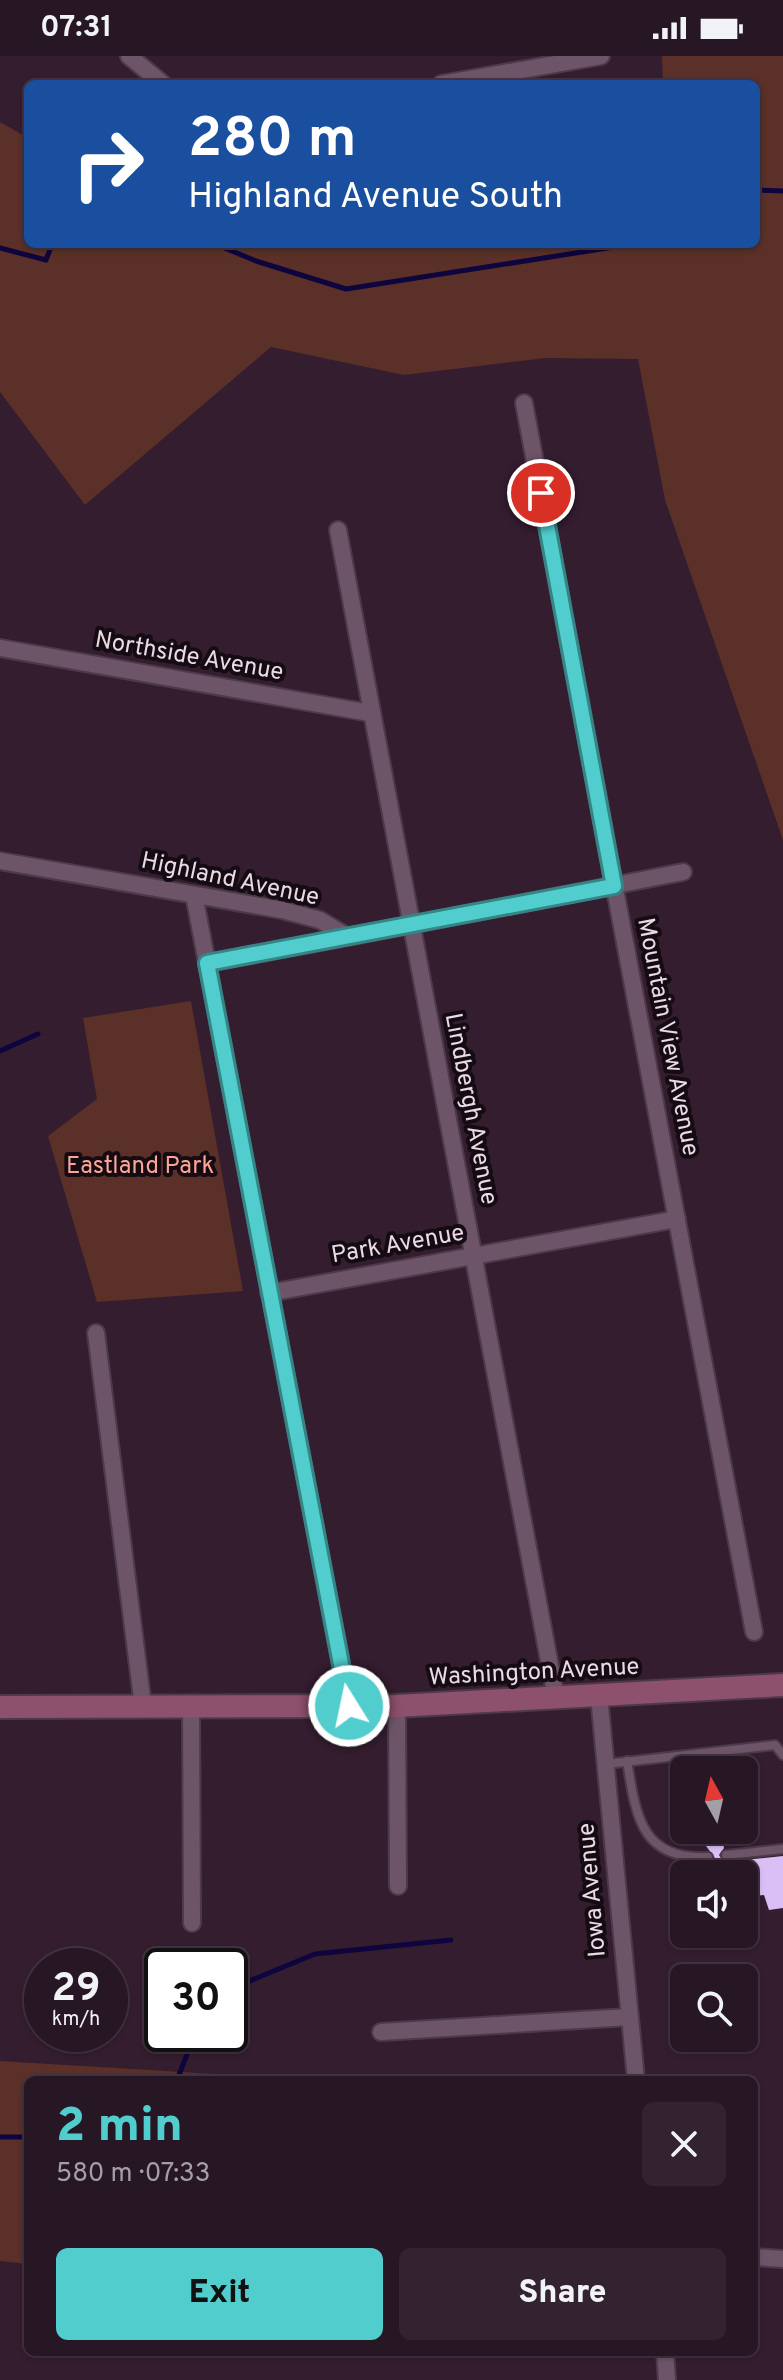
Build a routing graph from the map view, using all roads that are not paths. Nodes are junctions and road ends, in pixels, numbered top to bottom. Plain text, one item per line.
1 (129, 56) edge
2 (601, 56) edge
3 (158, 80) edge
4 (464, 80) edge
5 (524, 403) dead end
6 (338, 530) dead end
7 (0, 648) edge
8 (370, 713) junction
9 (0, 861) edge
10 (683, 872) dead end
11 (614, 886) junction
12 (194, 895) junction
13 (411, 923) junction
14 (348, 937) junction
15 (207, 963) junction
16 (677, 1219) junction
17 (473, 1255) junction
18 (269, 1293) junction
19 (96, 1333) dead end
20 (754, 1632) dead end
21 (783, 1685) edge
22 (599, 1696) junction
23 (556, 1698) junction
24 (143, 1706) junction
25 (191, 1706) junction
26 (349, 1706) junction
27 (397, 1706) junction
28 (0, 1707) edge
29 (783, 1755) edge
30 (627, 1761) junction
31 (605, 1764) junction
32 (783, 1849) edge
33 (726, 1855) dead end
34 (708, 1857) dead end
35 (398, 1886) dead end
36 (192, 1923) dead end
37 (629, 2017) junction
38 (381, 2032) dead end
39 (636, 2076) edge
40 (758, 2257) edge
41 (783, 2259) edge
42 (665, 2356) edge
43 (667, 2380) edge

1 - 3 street
2 - 4 street
5 - 11 street, Mountain View Avenue
6 - 8 street, Lindbergh Avenue
7 - 8 street, Northside Avenue
8 - 13 street, Lindbergh Avenue
9 - 12 street, Highland Avenue
10 - 11 street
11 - 13 street
11 - 16 street, Mountain View Avenue
12 - 14 street, Highland Avenue
12 - 15 street
13 - 14 street
13 - 17 street, Lindbergh Avenue
14 - 15 street
15 - 18 street
16 - 17 street, Park Avenue
16 - 20 street, Mountain View Avenue
17 - 18 street, Park Avenue
17 - 23 street, Lindbergh Avenue
18 - 26 street
19 - 24 street
21 - 22 street, Washington Avenue
22 - 23 street, Washington Avenue
22 - 31 street, Iowa Avenue
23 - 27 street, Washington Avenue
24 - 25 street, Washington Avenue
24 - 28 street, Washington Avenue
25 - 26 street, Washington Avenue
25 - 36 street
26 - 27 street, Washington Avenue
27 - 35 street
29 - 30 lane
30 - 31 lane
30 - 34 lane
31 - 37 street, Iowa Avenue
32 - 33 lane
37 - 38 street
37 - 39 street, Iowa Avenue
40 - 41 street
42 - 43 street

